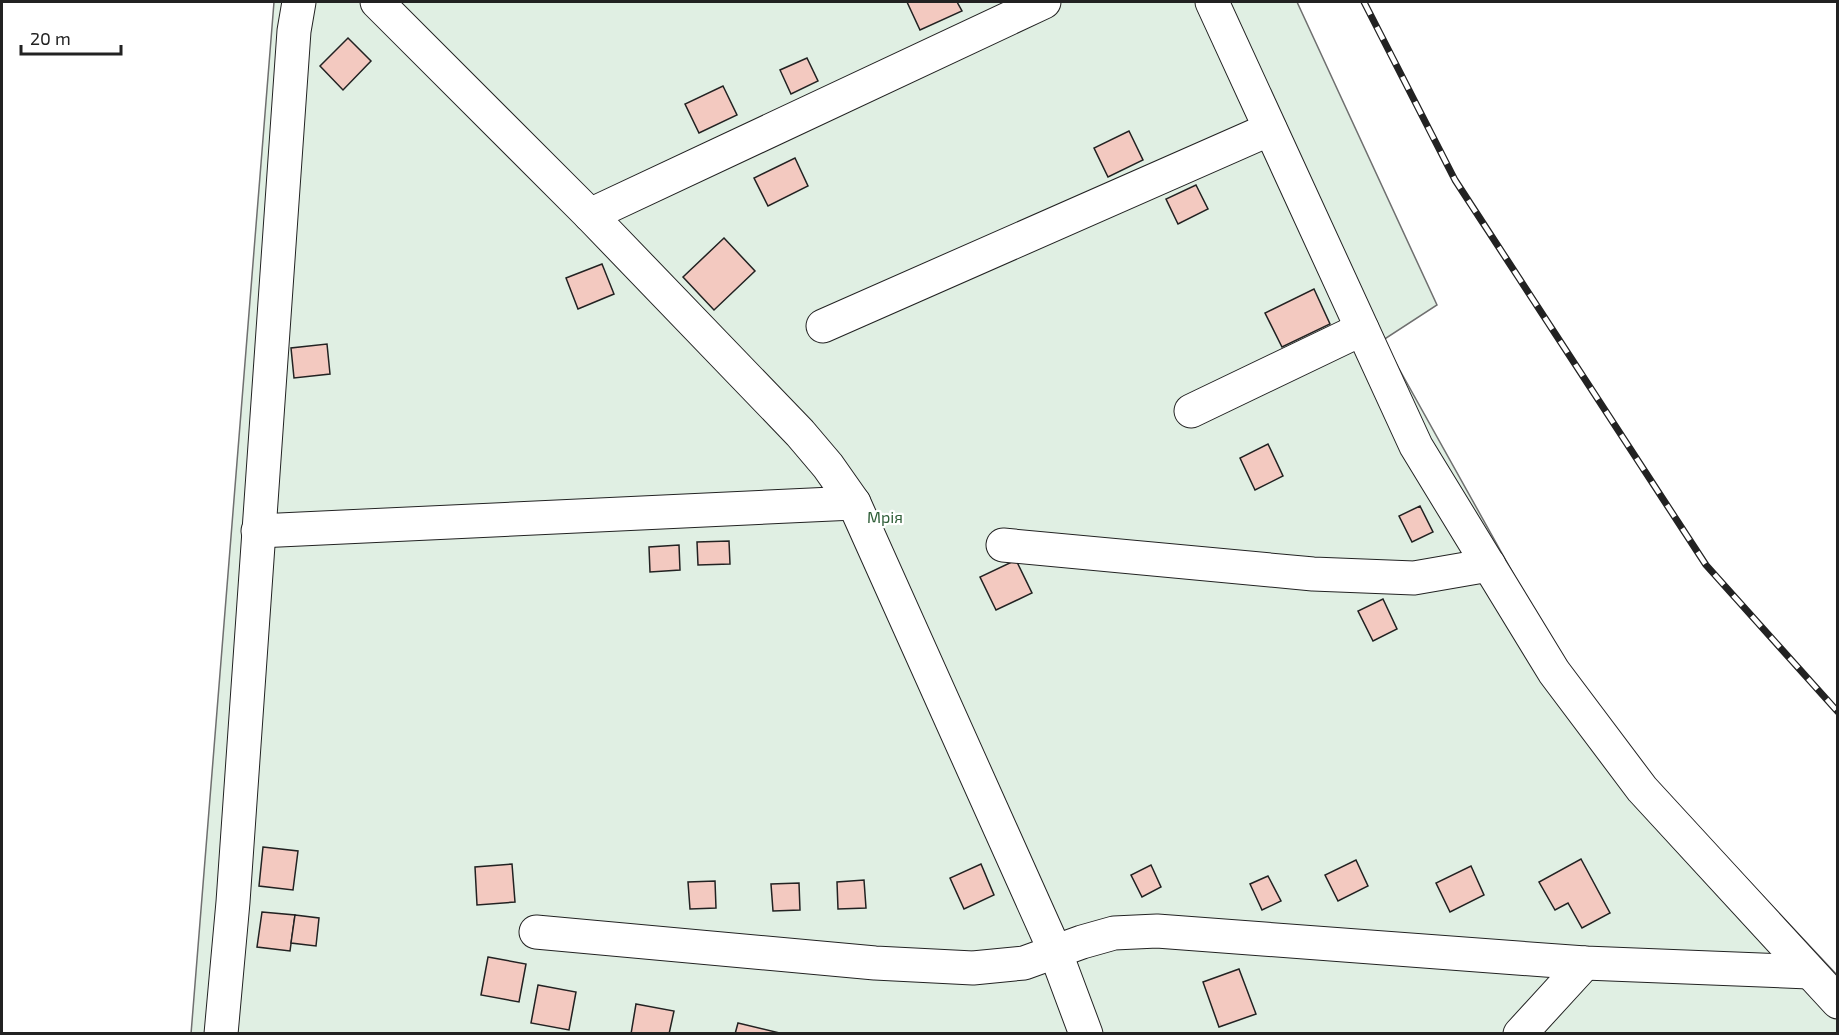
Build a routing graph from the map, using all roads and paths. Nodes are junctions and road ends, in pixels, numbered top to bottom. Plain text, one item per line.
1 (299, 2) edge
2 (1044, 2) edge
3 (1212, 2) edge
4 (381, 3) edge
5 (1270, 129) junction
6 (590, 215) junction
7 (823, 326) dead end
8 (1362, 328) junction
9 (1191, 411) dead end
10 (854, 503) junction
11 (258, 531) junction
12 (1003, 545) dead end
13 (1489, 566) junction
14 (536, 932) dead end
15 (1055, 951) junction
16 (1585, 963) junction
17 (1809, 972) junction
18 (1838, 1002) edge
19 (221, 1034) edge
20 (1086, 1034) edge
21 (1520, 1034) edge

1 - 11 street
2 - 6 street
3 - 5 street
4 - 6 street
5 - 7 street
5 - 8 street
6 - 10 street
8 - 9 street
8 - 13 street
10 - 11 street
10 - 15 street
11 - 19 street
12 - 13 street
13 - 17 street
14 - 15 street
15 - 16 street
15 - 20 street
16 - 17 street
16 - 21 street
17 - 18 street

